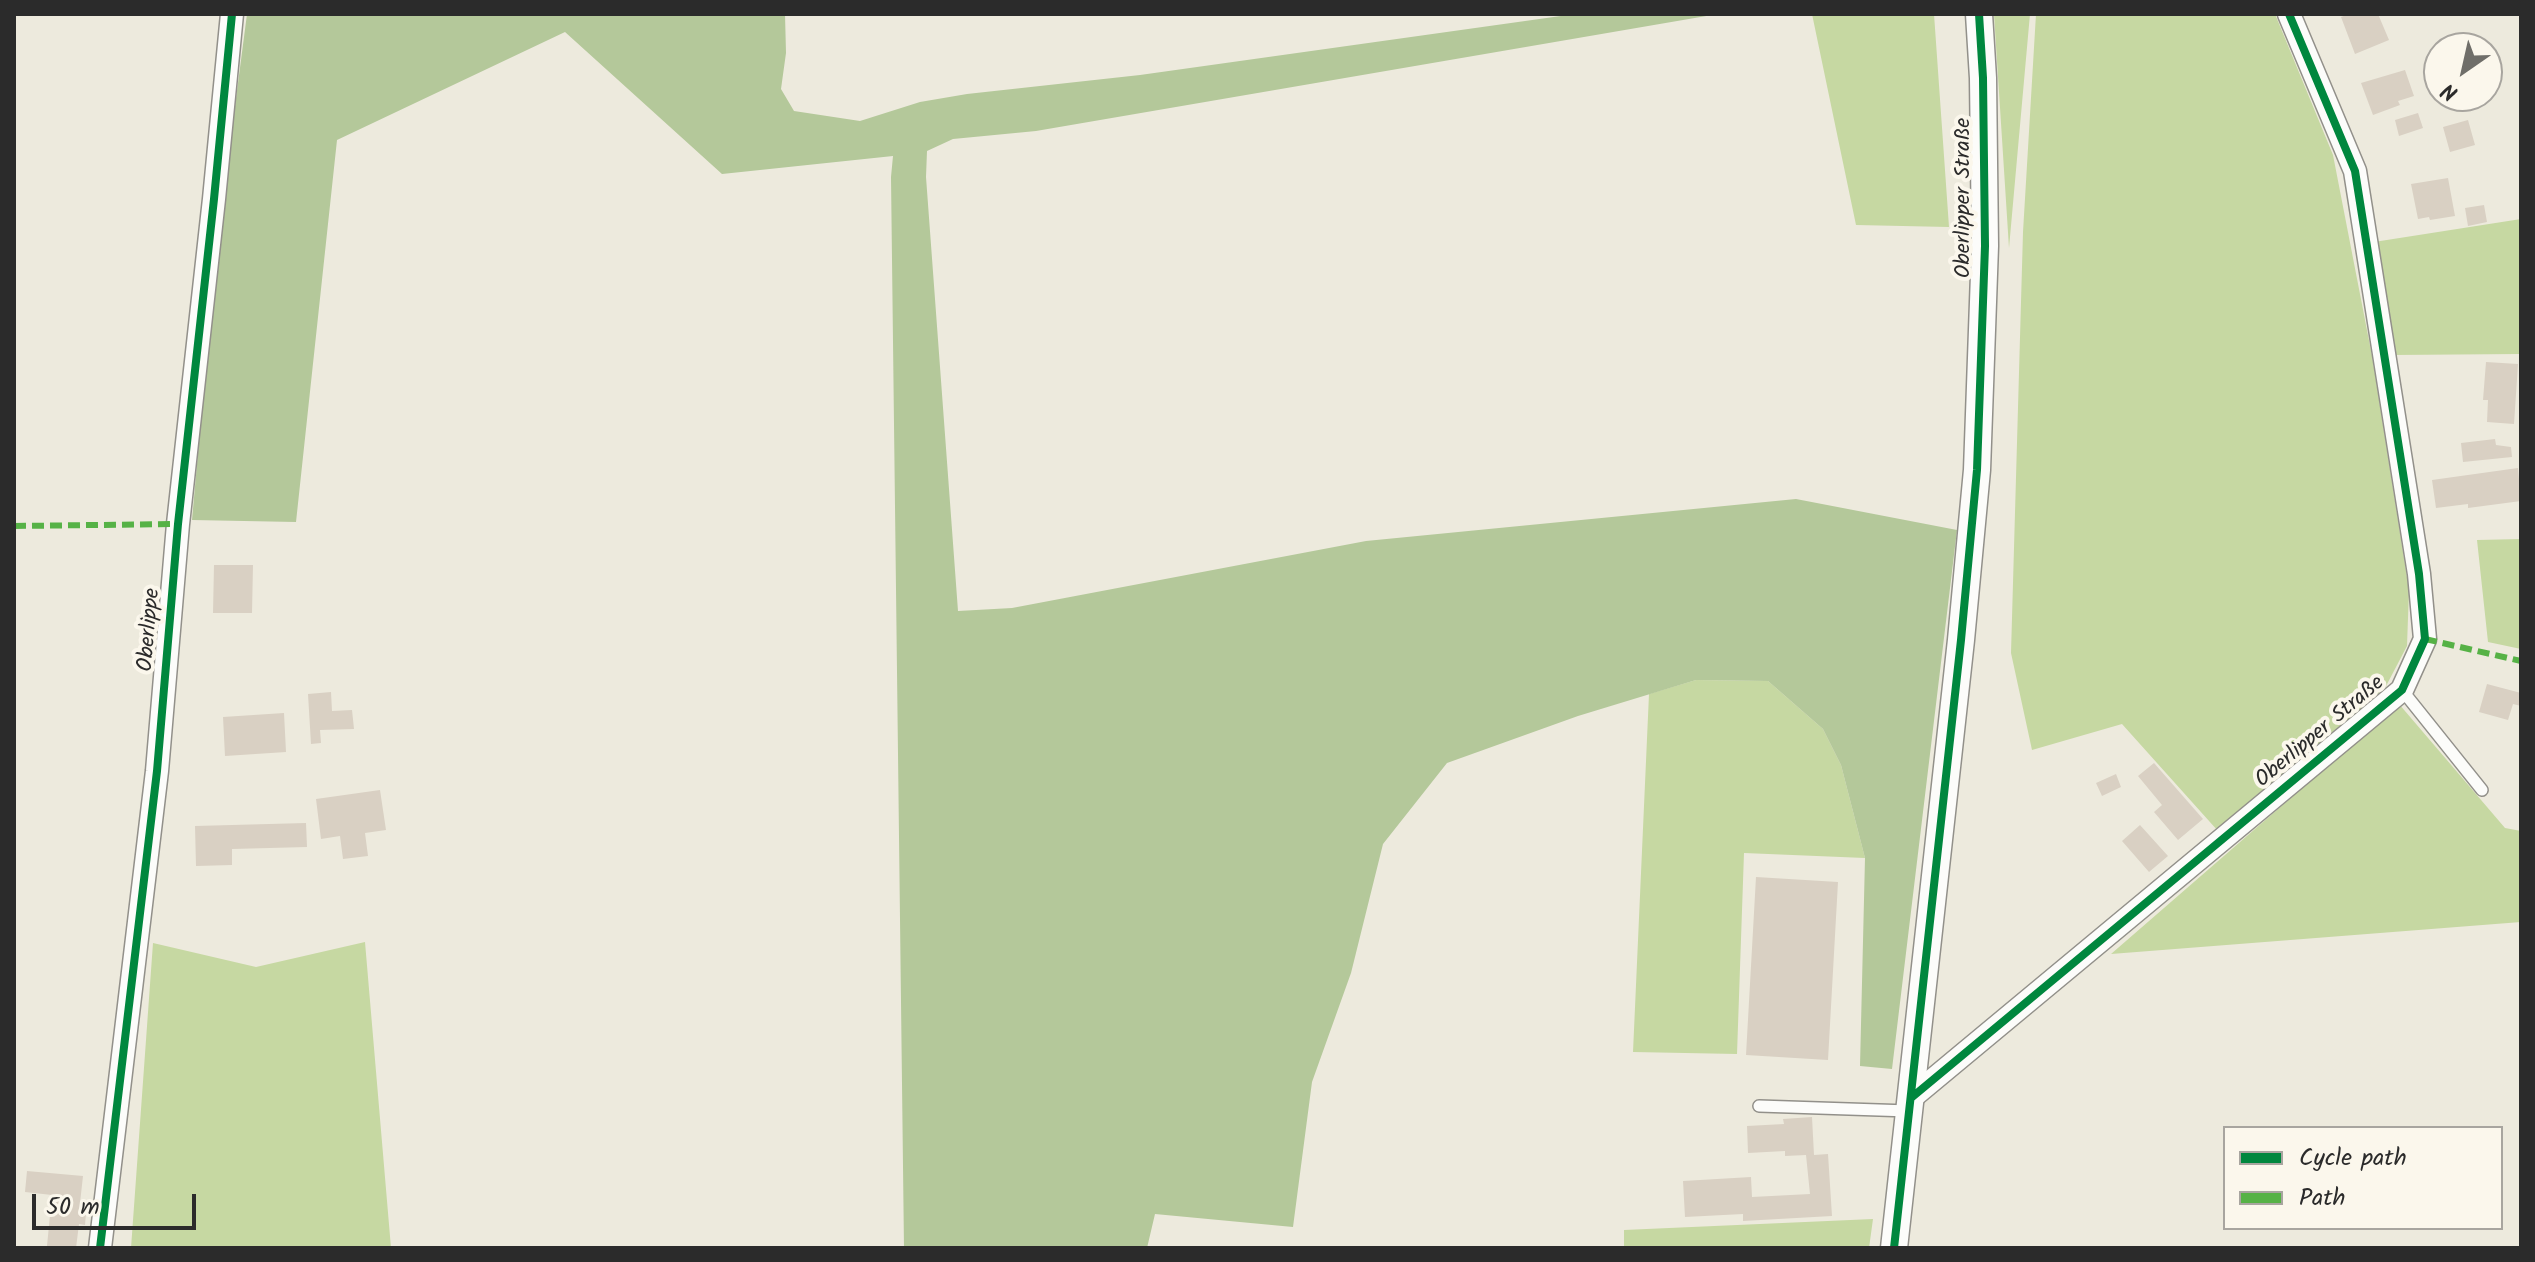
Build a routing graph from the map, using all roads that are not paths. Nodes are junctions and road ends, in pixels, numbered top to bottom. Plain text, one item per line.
1 (232, 14) edge
2 (1979, 14) edge
3 (2289, 14) edge
4 (2402, 690) junction
5 (2482, 790) dead end
6 (1910, 1104) junction
7 (1759, 1106) dead end
8 (100, 1248) edge
9 (1894, 1248) edge

1 - 8 street, Oberlippe
2 - 6 street, Oberlipper Straße
3 - 4 street, Oberlipper Straße
4 - 5 lane
4 - 6 street, Oberlipper Straße
6 - 7 lane
6 - 9 street, Oberlipper Straße

